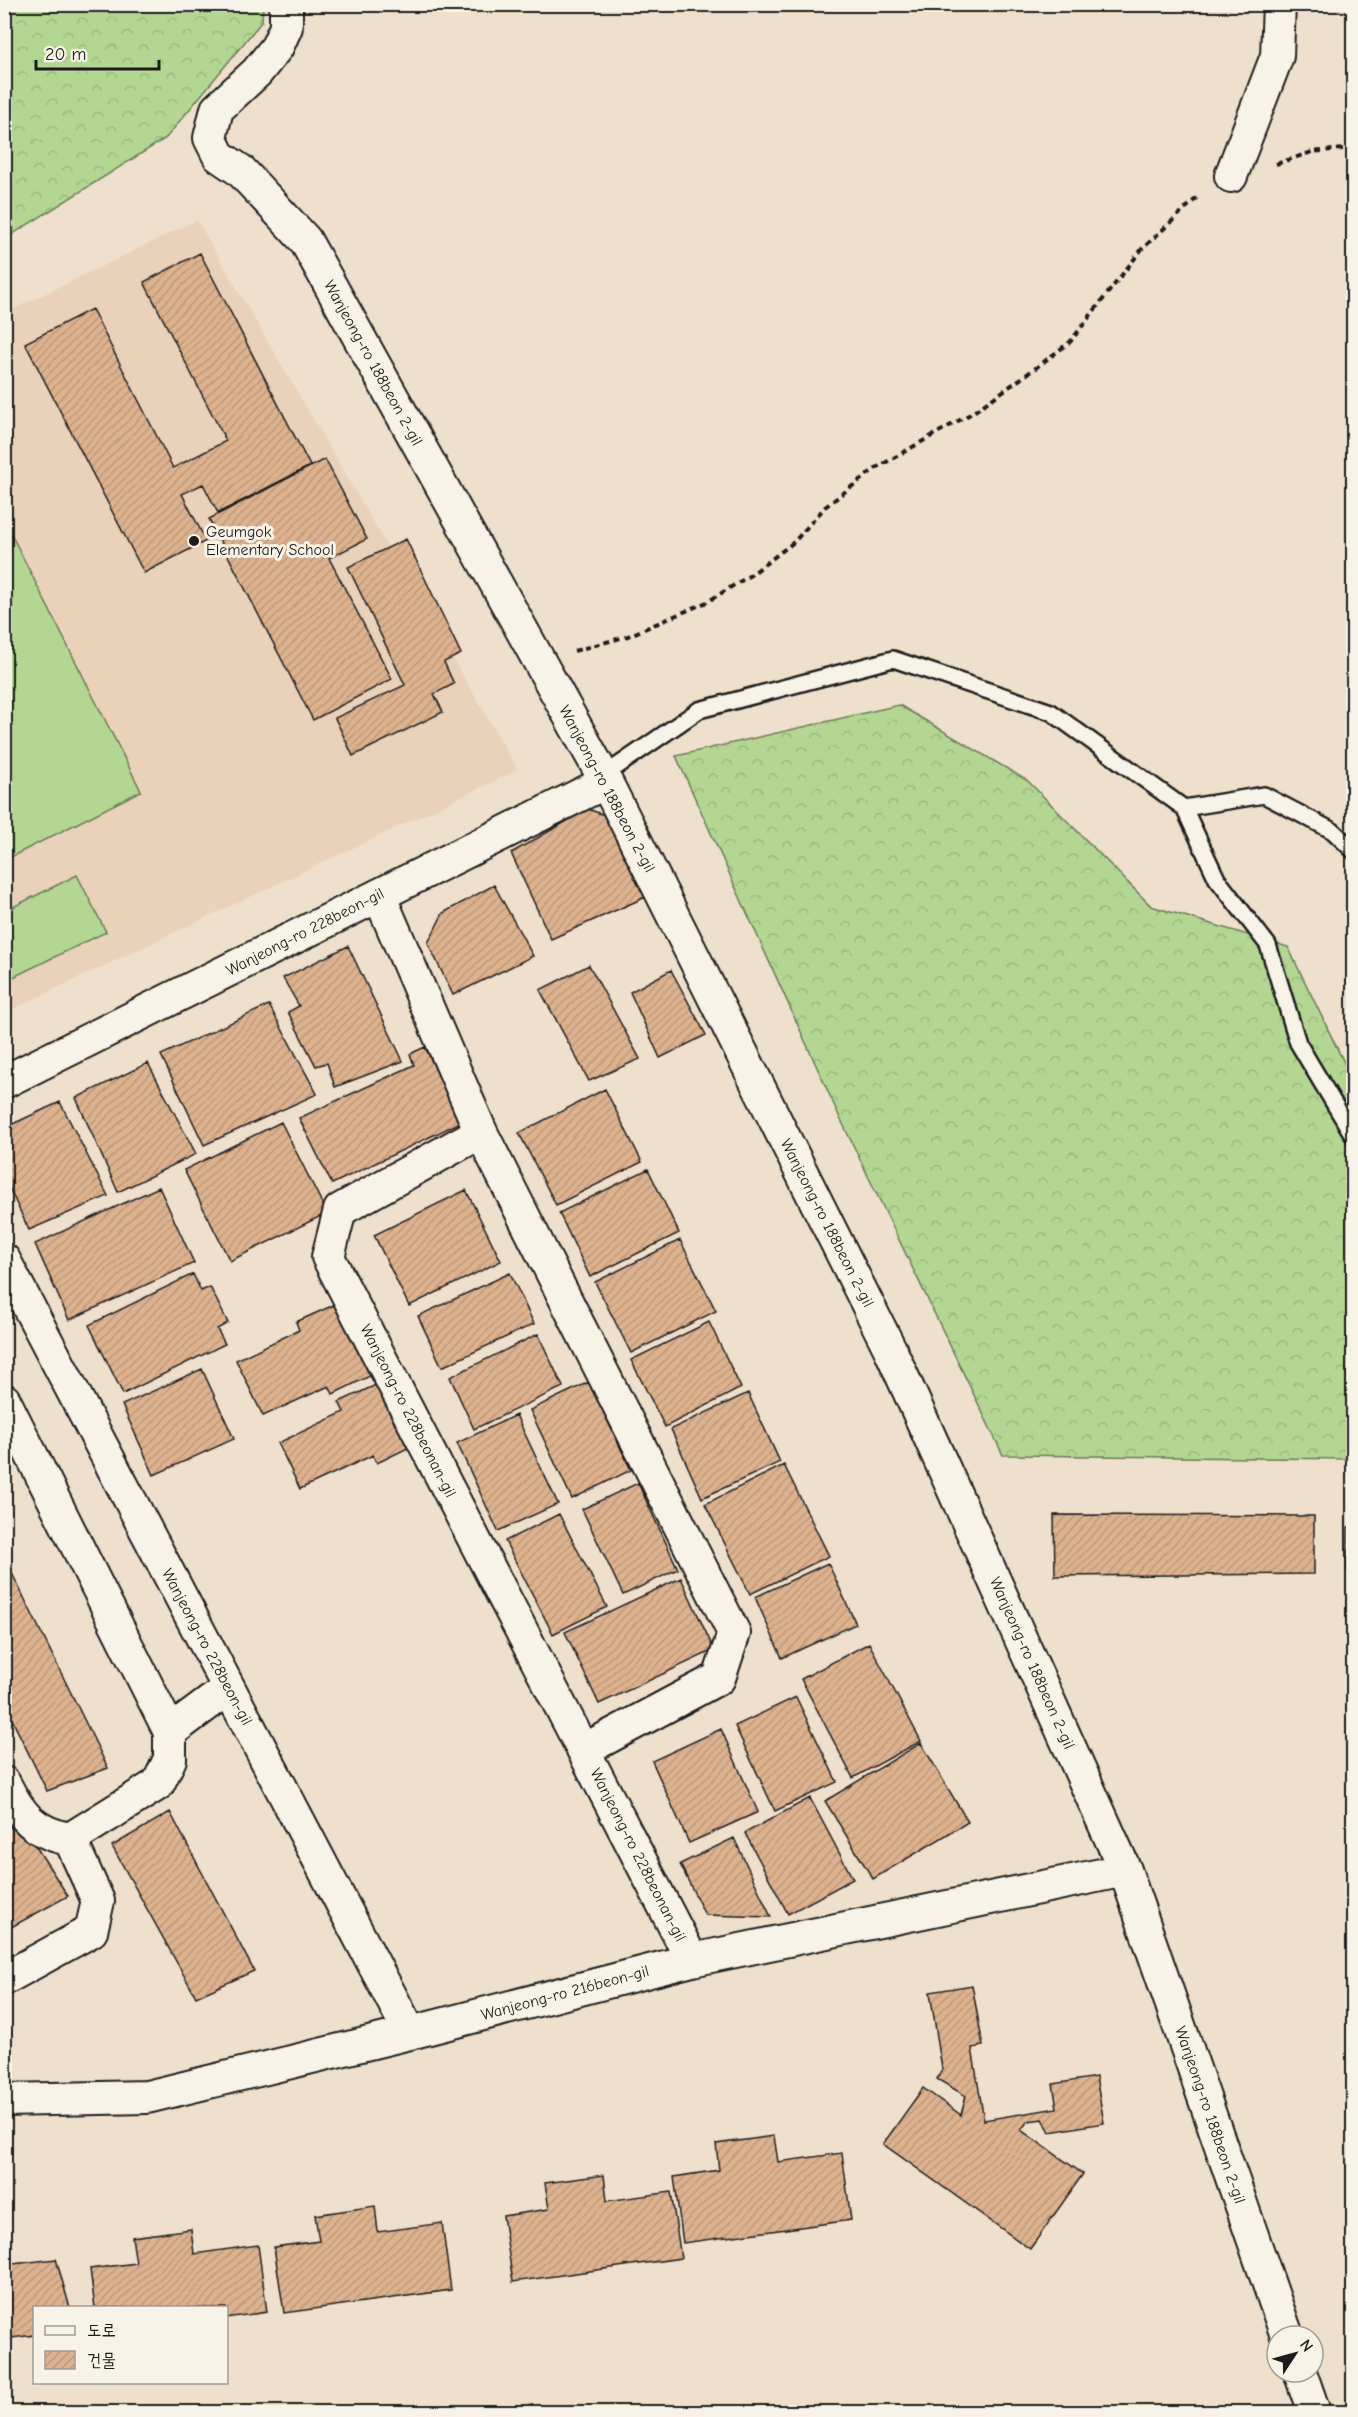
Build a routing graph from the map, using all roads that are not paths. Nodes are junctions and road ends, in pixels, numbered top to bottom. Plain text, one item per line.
1 (286, 4) edge
2 (1279, 4) edge
3 (1231, 176) road end
4 (604, 779) junction
5 (1184, 808) junction
6 (1353, 851) edge
7 (379, 895) junction
8 (4, 1082) edge
9 (482, 1132) junction
10 (1353, 1137) edge
11 (4, 1260) edge
12 (4, 1400) edge
13 (229, 1688) junction
14 (170, 1732) junction
15 (584, 1750) junction
16 (4, 1783) edge
17 (70, 1839) junction
18 (1125, 1870) junction
19 (692, 1960) junction
20 (4, 1979) edge
21 (410, 2033) junction
22 (4, 2100) edge
23 (1283, 2324) edge
24 (1304, 2384) edge
25 (1314, 2412) edge

1 - 4 street, Wanjeong-ro 188beon 2-gil
2 - 3 street
4 - 5 lane
4 - 7 street, Wanjeong-ro 228beon-gil
4 - 18 street, Wanjeong-ro 188beon 2-gil
5 - 6 lane
5 - 10 lane
7 - 8 street, Wanjeong-ro 228beon-gil
7 - 9 street, Wanjeong-ro 228beonan-gil
9 - 15 street, Wanjeong-ro 228beonan-gil
9 - 15 street, Wanjeong-ro 228beonan-gil
11 - 13 street, Wanjeong-ro 228beon-gil
12 - 14 street
13 - 14 street
13 - 21 street, Wanjeong-ro 228beon-gil
14 - 17 street
15 - 19 street, Wanjeong-ro 228beonan-gil
16 - 17 street
17 - 20 street
18 - 19 street, Wanjeong-ro 216beon-gil
18 - 23 street, Wanjeong-ro 188beon 2-gil
19 - 21 street, Wanjeong-ro 216beon-gil
21 - 22 street, Wanjeong-ro 216beon-gil
24 - 25 street

